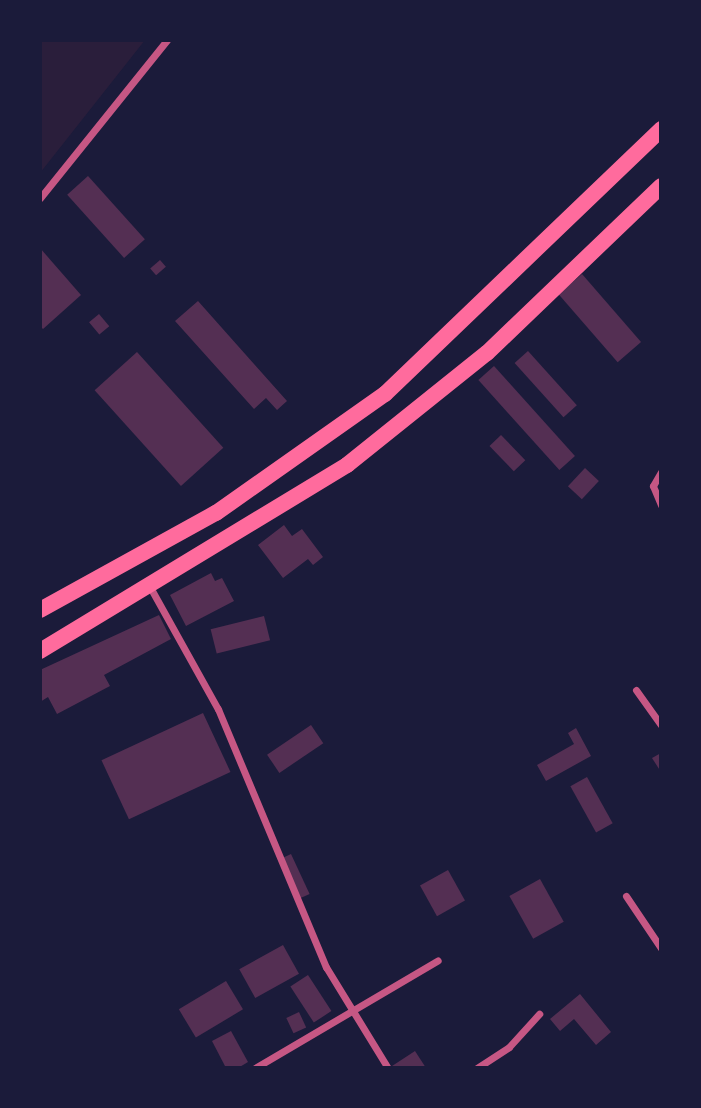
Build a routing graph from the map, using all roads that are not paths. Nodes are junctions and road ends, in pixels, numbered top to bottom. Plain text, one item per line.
1 (167, 40) edge
2 (661, 129) edge
3 (661, 186) edge
4 (40, 198) edge
5 (661, 472) edge
6 (661, 505) edge
7 (150, 587) junction
8 (40, 610) edge
9 (40, 651) edge
10 (636, 690) dead end
11 (661, 725) edge
12 (626, 896) dead end
13 (661, 948) edge
14 (438, 960) dead end
15 (352, 1012) junction
16 (539, 1014) dead end
17 (255, 1068) edge
18 (388, 1068) edge
19 (477, 1068) edge

1 - 4 street
2 - 8 main road
3 - 7 main road
5 - 6 street
7 - 9 main road
7 - 15 street
10 - 11 street
12 - 13 street
14 - 15 street
15 - 17 street
15 - 18 street
16 - 19 street

